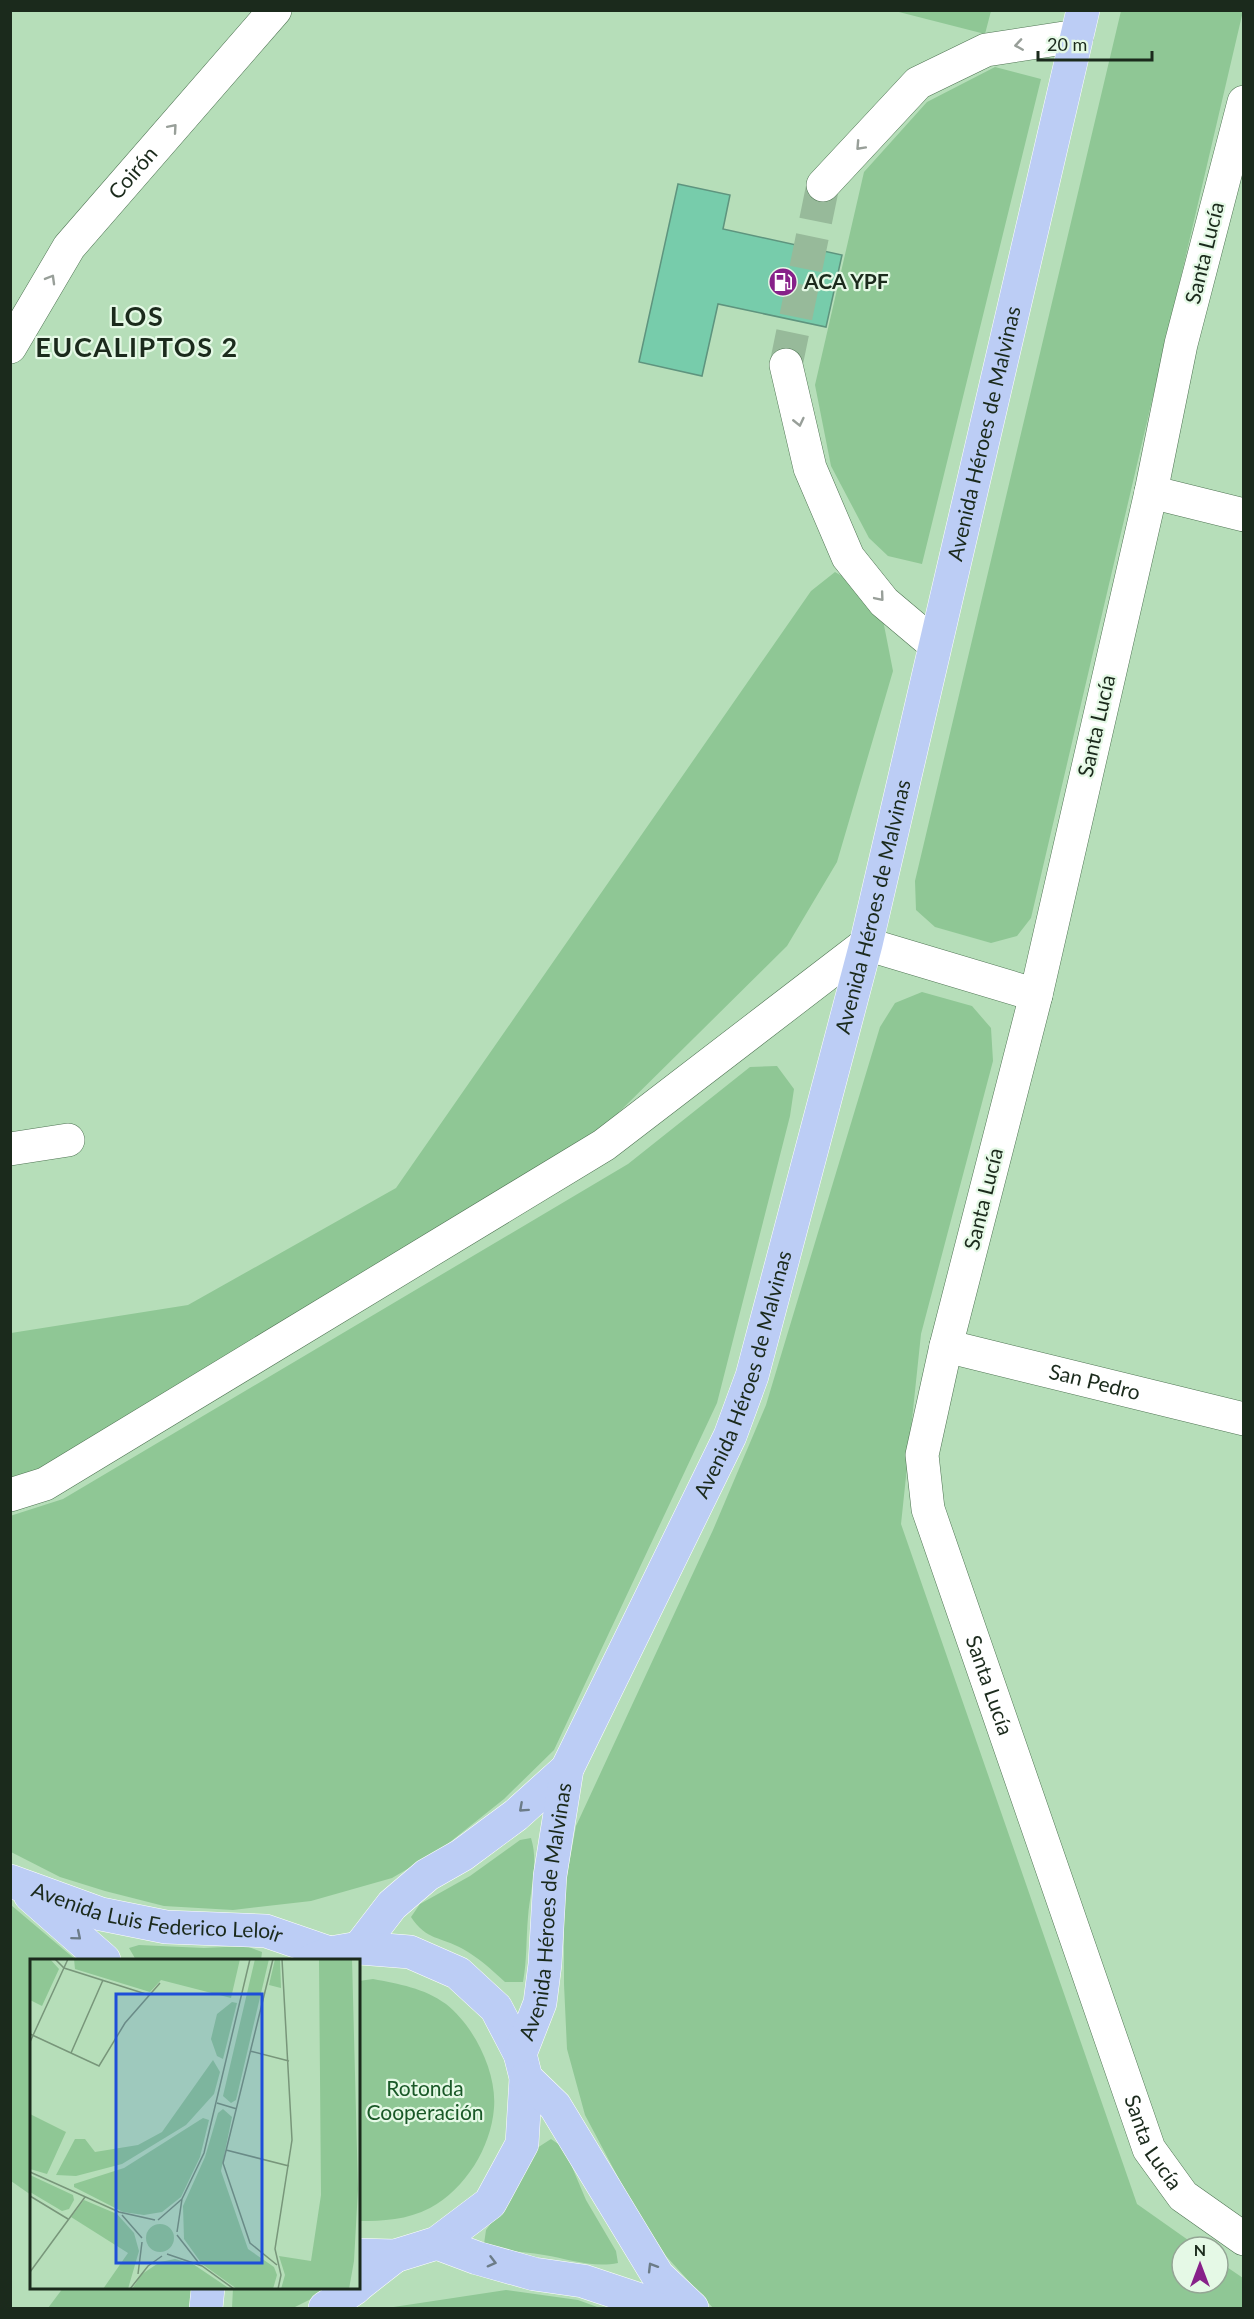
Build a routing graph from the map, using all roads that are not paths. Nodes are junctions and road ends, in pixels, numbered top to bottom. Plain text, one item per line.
1 (275, 10) edge
2 (1080, 23) edge
3 (1244, 102) edge
4 (824, 185) tunnel mouth
5 (10, 347) edge
6 (786, 365) tunnel mouth
7 (1150, 492) junction
8 (1244, 515) edge
9 (935, 645) junction
10 (866, 944) junction
11 (1036, 995) junction
12 (68, 1140) dead end
13 (10, 1149) edge
14 (946, 1346) junction
15 (1244, 1419) edge
16 (10, 1495) edge
17 (567, 1769) junction
18 (14, 1882) edge
19 (334, 1954) edge
20 (103, 1959) edge
21 (523, 2066) junction
22 (1244, 2239) edge
23 (437, 2243) junction
24 (360, 2255) edge
25 (395, 2256) junction
26 (360, 2284) edge
27 (208, 2289) edge
28 (353, 2289) edge
29 (206, 2308) edge
30 (325, 2308) edge
31 (655, 2308) edge
32 (692, 2308) edge

5 -> 1 street, Coirón
2 -> 4 street
2 - 9 main road, Avenida Héroes de Malvinas
3 - 7 street, Santa Lucía
6 -> 9 street
7 - 8 street
7 - 11 street, Santa Lucía
9 - 10 main road, Avenida Héroes de Malvinas
10 - 11 street
10 - 16 street
10 - 17 main road, Avenida Héroes de Malvinas
11 - 14 street, Santa Lucía
12 - 13 street
14 - 15 street, San Pedro
14 - 22 street, Santa Lucía
17 -> 19 main road, Avenida Héroes de Malvinas
17 - 21 main road, Avenida Héroes de Malvinas
18 - 19 main road, Avenida Luis Federico Leloir
18 -> 20 main road, Avenida Luis Federico Leloir
19 - 21 main road
21 - 23 main road
32 -> 21 main road
23 - 25 main road
23 -> 31 main road
24 - 25 main road
25 - 26 main road
27 - 29 main road
28 - 30 main road

